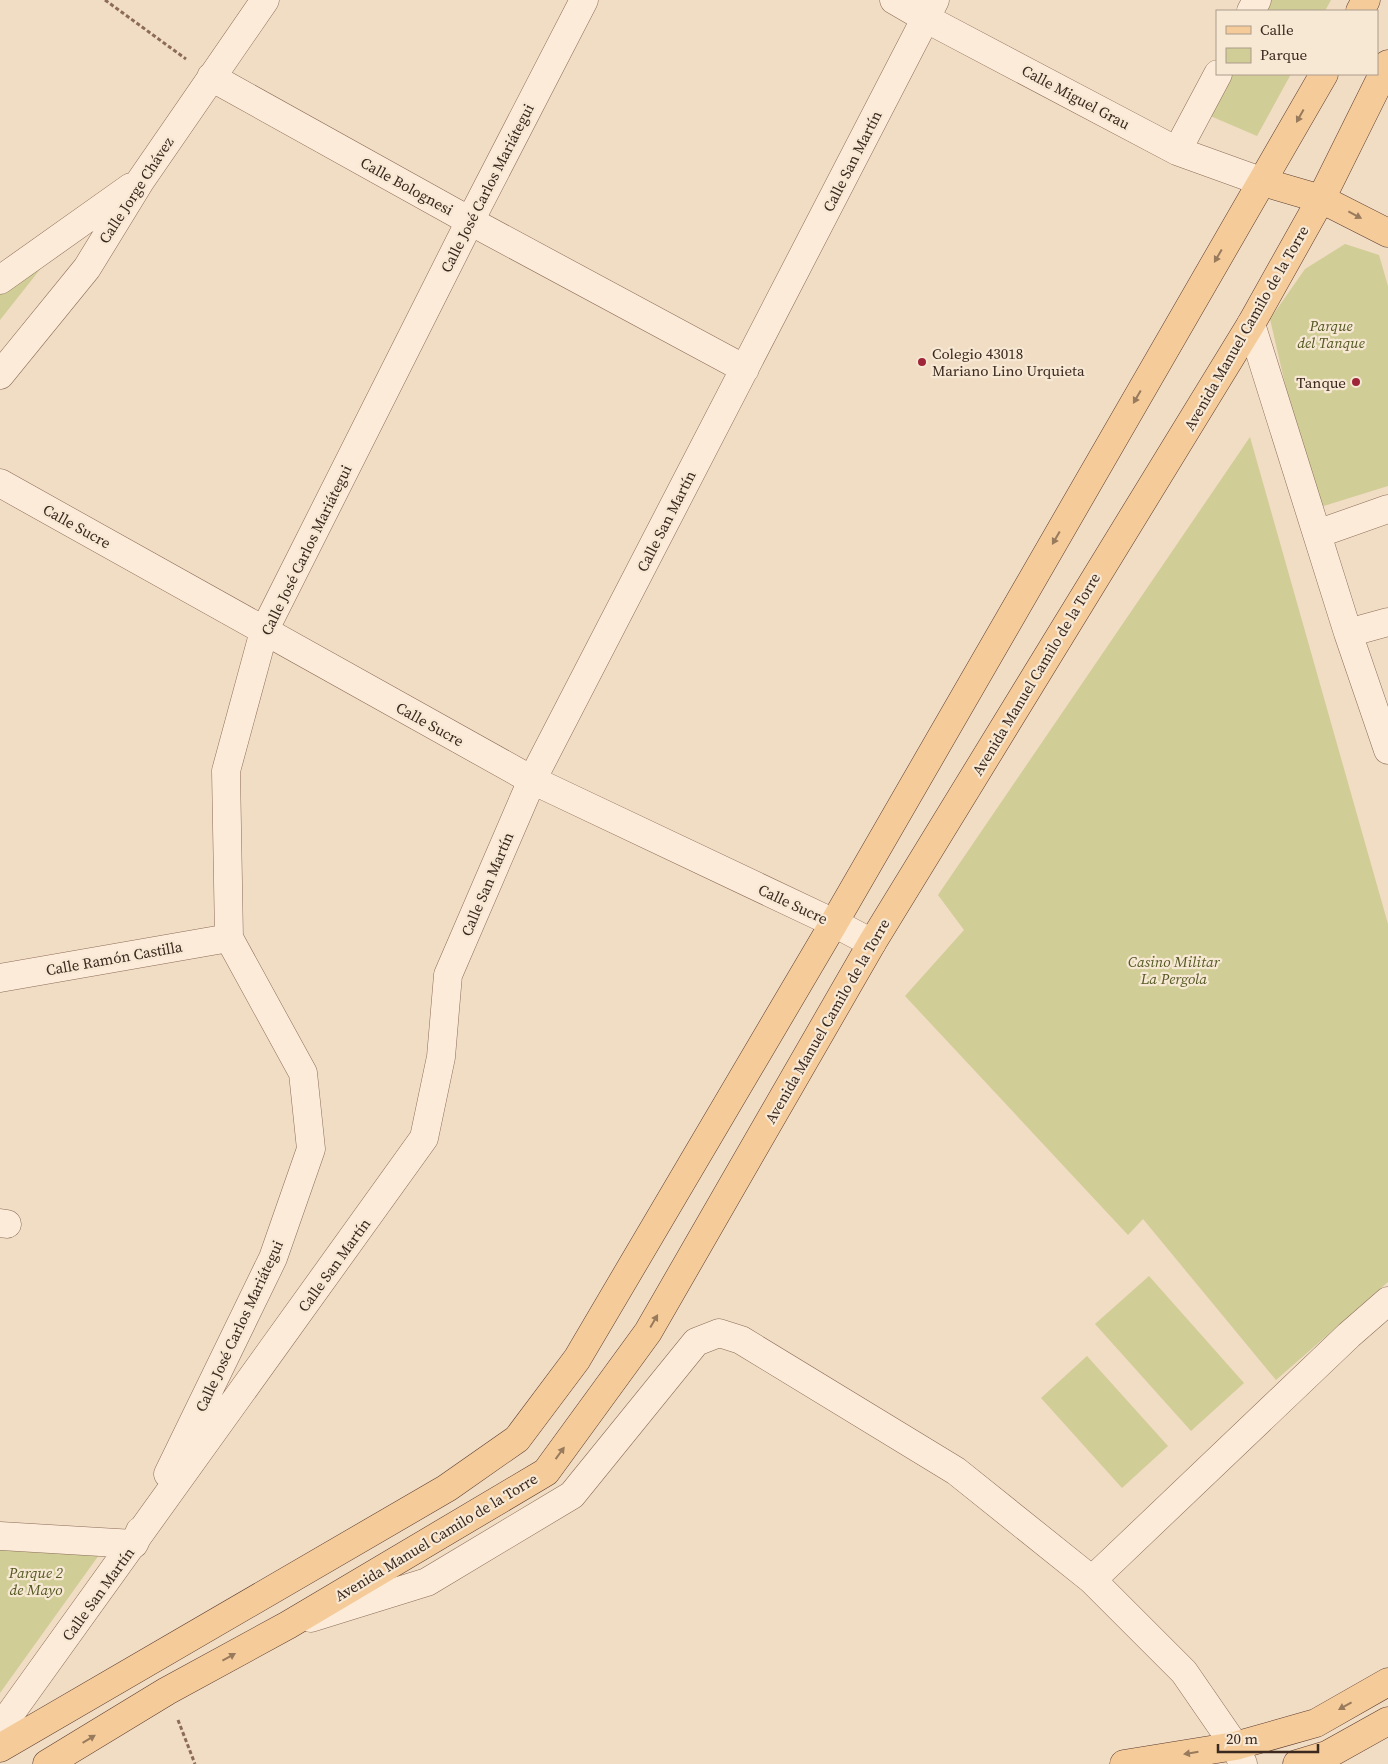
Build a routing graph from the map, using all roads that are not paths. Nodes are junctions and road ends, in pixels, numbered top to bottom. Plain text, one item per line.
1 (266, 0) edge
2 (584, 0) edge
3 (894, 0) edge
4 (930, 9) edge
5 (1388, 64) edge
6 (1217, 75) edge
7 (1323, 75) edge
8 (211, 77) junction
9 (1178, 151) junction
10 (141, 180) junction
11 (1263, 182) junction
12 (1321, 199) junction
13 (470, 221) junction
14 (1388, 233) edge
15 (0, 280) edge
16 (1251, 324) junction
17 (745, 369) junction
18 (0, 375) edge
19 (0, 483) edge
20 (1388, 509) edge
21 (1317, 534) junction
22 (1388, 622) edge
23 (264, 631) junction
24 (1348, 633) junction
25 (1388, 750) edge
26 (532, 780) junction
27 (834, 923) junction
28 (228, 938) junction
29 (872, 943) junction
30 (0, 978) edge
31 (1388, 1301) edge
32 (0, 1536) edge
33 (134, 1544) junction
34 (1092, 1580) junction
35 (288, 1624) junction
36 (1388, 1682) edge
37 (1388, 1721) edge
38 (0, 1728) edge
39 (0, 1748) edge
40 (1239, 1755) edge
41 (47, 1764) edge
42 (1124, 1764) edge
43 (1297, 1764) edge

1 - 8 street, Calle Jorge Chávez
2 - 13 street, Calle José Carlos Mariátegui
3 - 4 street, Calle Miguel Grau
4 - 9 street, Calle Miguel Grau
4 - 17 street, Calle San Martín
5 - 12 main road, Avenida Manuel Camilo de la Torre
6 - 9 street
7 -> 11 main road
8 - 10 street, Calle Jorge Chávez
8 - 13 street, Calle Bolognesi
9 - 11 street, Calle Miguel Grau
10 - 15 street
10 - 18 street, Calle Jorge Chávez
11 - 12 main road
11 -> 27 main road
12 -> 14 main road
12 - 16 main road, Avenida Manuel Camilo de la Torre
13 - 17 street, Calle Bolognesi
13 - 23 street, Calle José Carlos Mariátegui
16 - 21 street
16 - 29 main road, Avenida Manuel Camilo de la Torre
17 - 26 street, Calle San Martín
19 - 23 street, Calle Sucre
20 - 21 street
21 - 24 street
22 - 24 street
23 - 26 street, Calle Sucre
23 - 28 street, Calle José Carlos Mariátegui
24 - 25 street
26 - 27 street, Calle Sucre
26 - 33 street, Calle San Martín
27 - 29 street, Calle Sucre
27 - 39 main road
28 - 30 street, Calle Ramón Castilla
28 - 33 street, Calle José Carlos Mariátegui
35 -> 29 main road, Avenida Manuel Camilo de la Torre
31 - 34 street
32 - 33 street
33 - 38 street, Calle San Martín
34 - 35 street
34 - 40 street
41 -> 35 main road, Avenida Manuel Camilo de la Torre
36 -> 40 main road
37 - 43 main road
40 -> 42 main road

